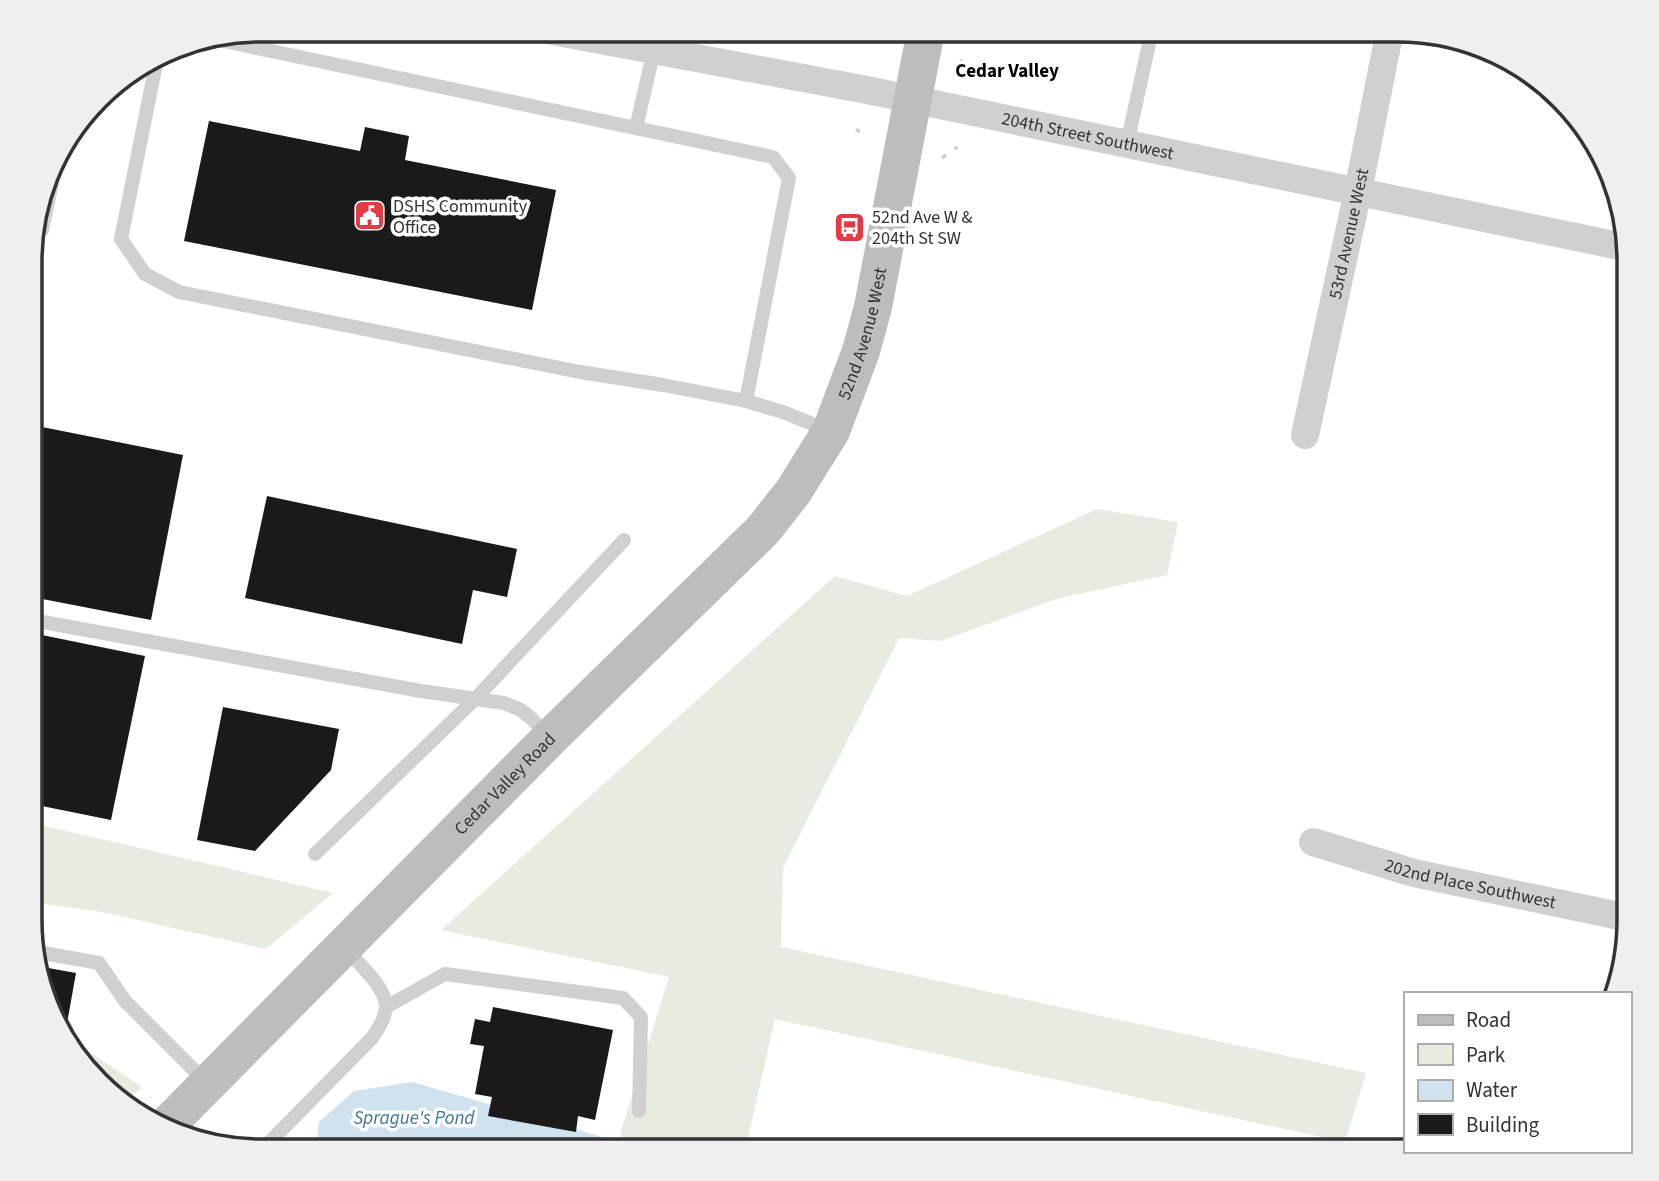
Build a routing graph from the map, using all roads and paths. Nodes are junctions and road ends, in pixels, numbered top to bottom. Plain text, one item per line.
1 (611, 42) edge
2 (924, 42) edge
3 (1149, 42) edge
4 (1388, 42) edge
5 (236, 44) edge
6 (654, 50) junction
7 (156, 70) edge
8 (912, 100) junction
9 (636, 128) junction
10 (1126, 144) junction
11 (1358, 191) junction
12 (1617, 245) edge
13 (746, 401) junction
14 (831, 431) junction
15 (1305, 435) dead end
16 (624, 540) dead end
17 (42, 622) edge
18 (475, 699) junction
19 (550, 738) junction
20 (1313, 842) dead end
21 (316, 854) dead end
22 (1617, 915) edge
23 (344, 947) junction
24 (45, 953) edge
25 (386, 1007) junction
26 (208, 1084) junction
27 (639, 1111) dead end
28 (173, 1119) edge
29 (273, 1139) edge

1 - 6 street, 204th Street Southwest
2 - 8 street, 52nd Avenue West
3 - 10 lane
4 - 11 street, 53rd Avenue West
5 - 9 lane
6 - 8 street, 204th Street Southwest
6 - 9 lane
7 - 13 lane
8 - 10 street, 204th Street Southwest
8 - 14 street, 52nd Avenue West
9 - 13 lane
10 - 11 street, 204th Street Southwest
11 - 12 street, 204th Street Southwest
11 - 15 street, 53rd Avenue West
13 - 14 lane
14 - 19 street, Cedar Valley Road
16 - 18 lane
17 - 18 lane
18 - 19 lane
18 - 21 lane
19 - 23 street, Cedar Valley Road
20 - 22 street, 202nd Place Southwest
23 - 25 lane
23 - 26 street, Cedar Valley Road
24 - 26 lane
25 - 27 lane
25 - 29 lane
26 - 28 street, Cedar Valley Road

